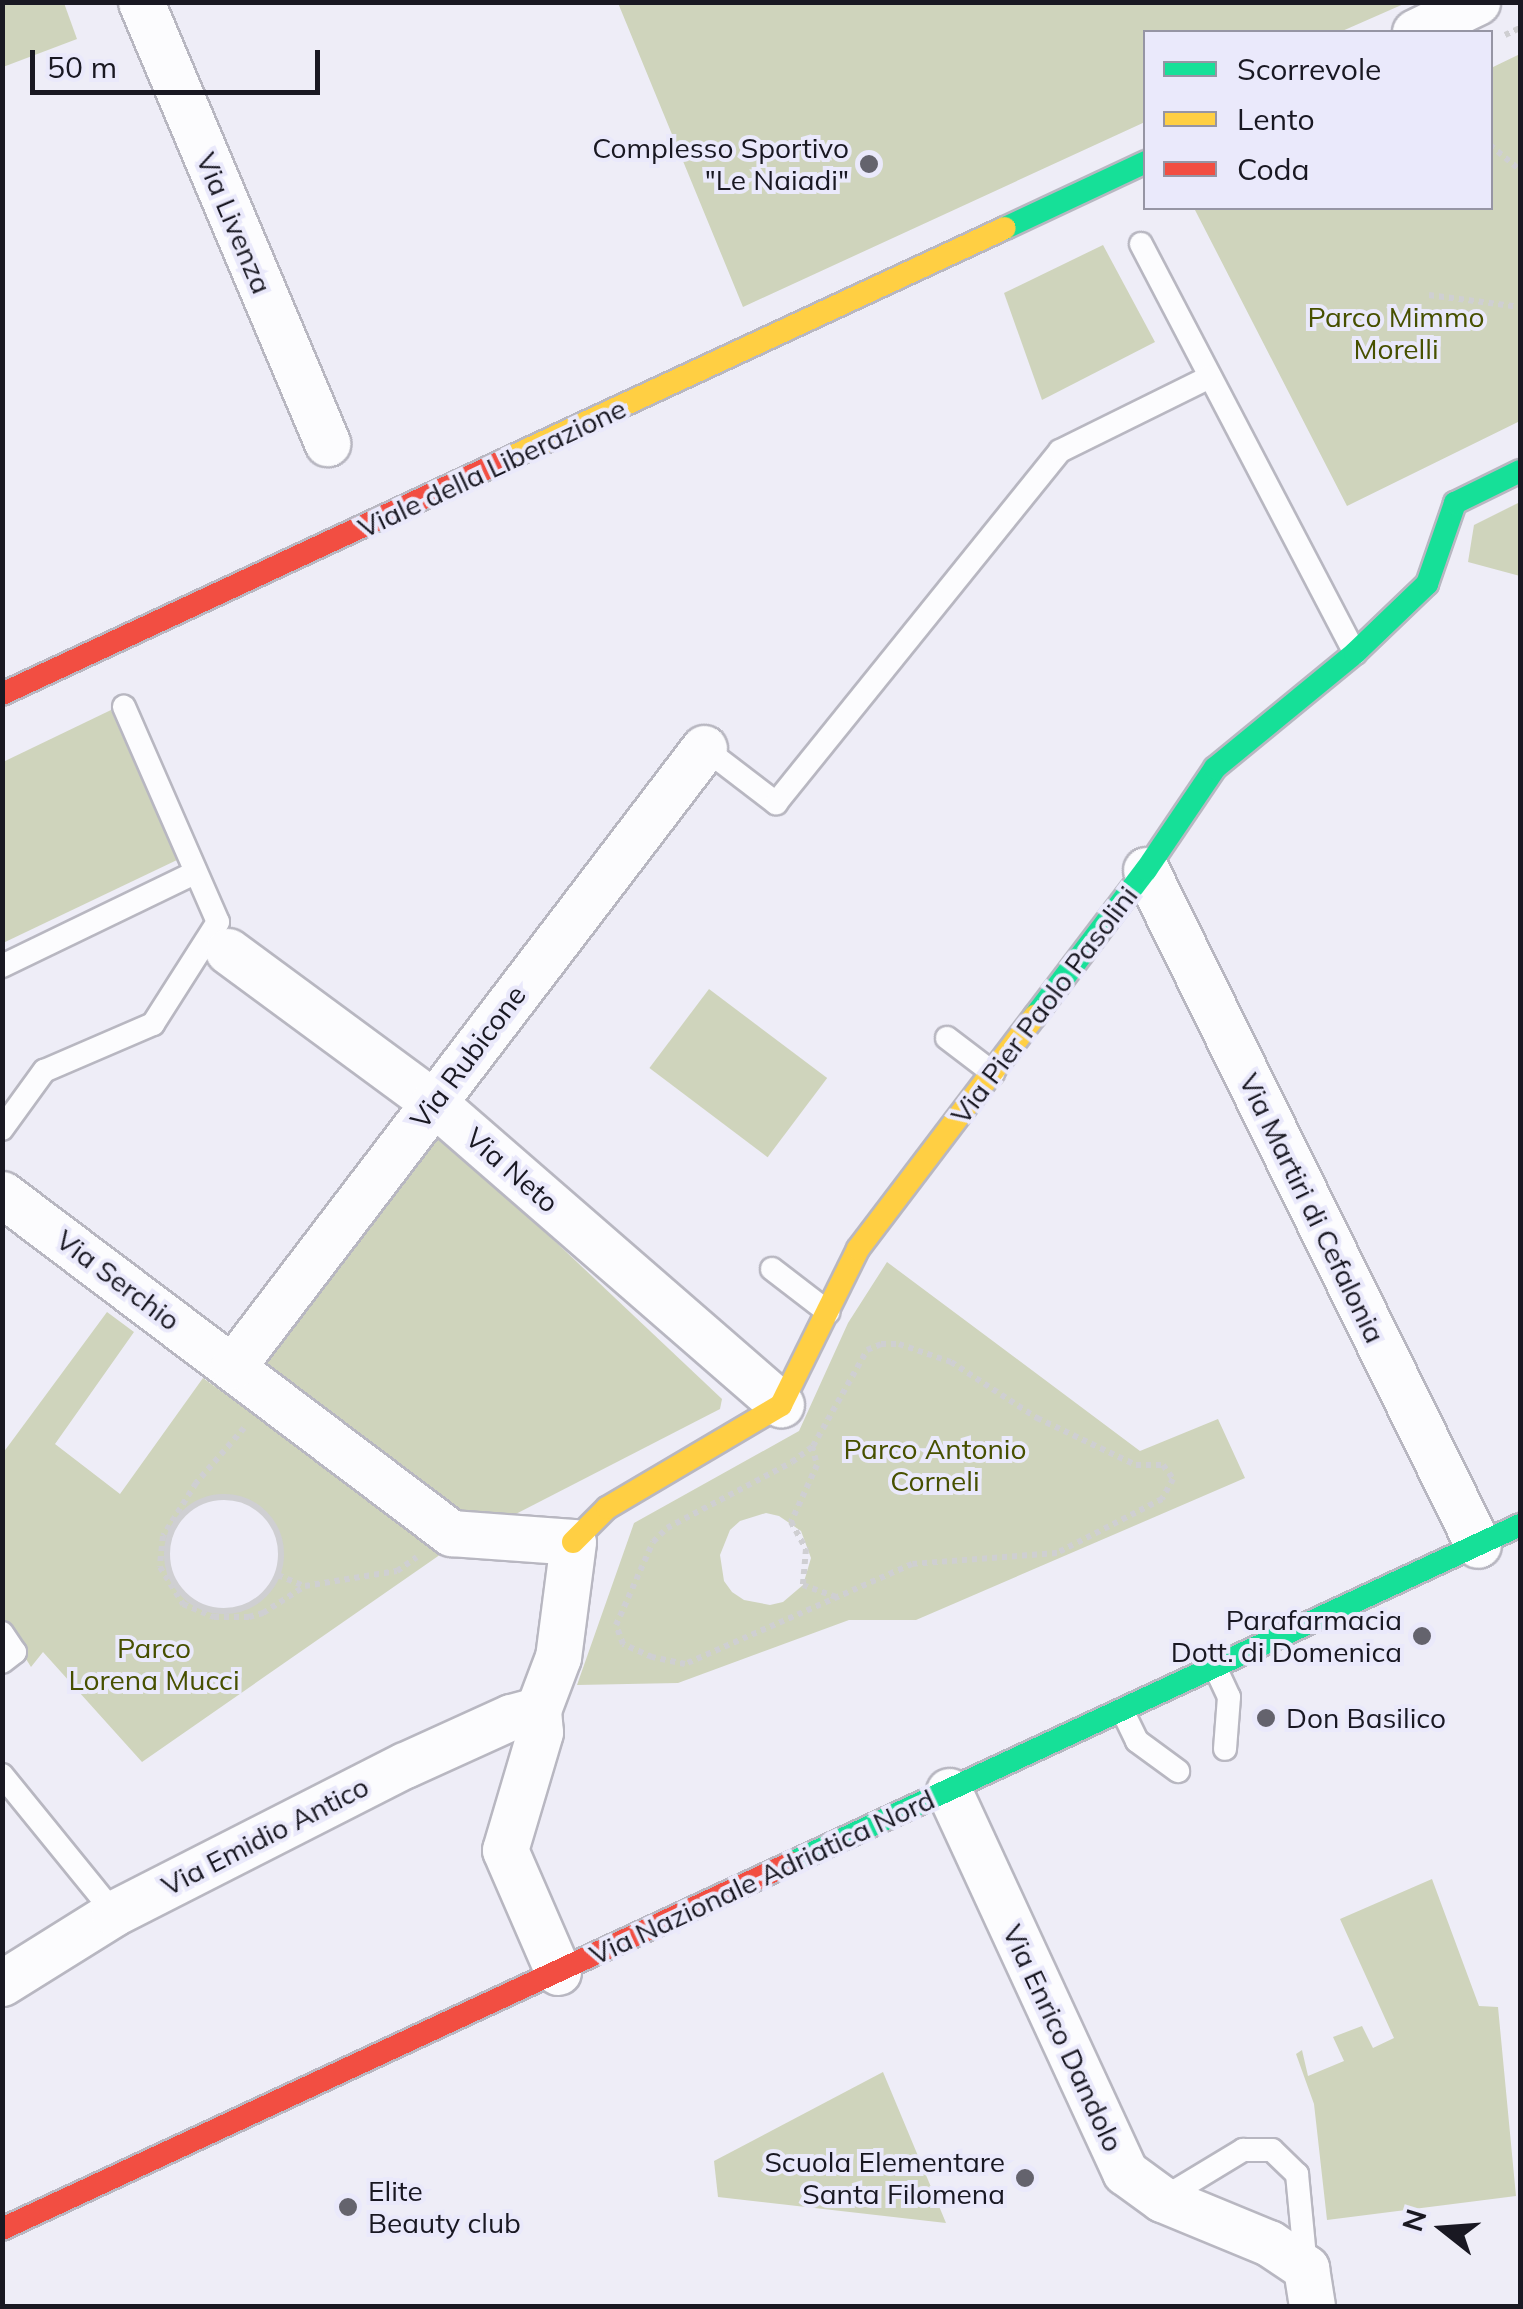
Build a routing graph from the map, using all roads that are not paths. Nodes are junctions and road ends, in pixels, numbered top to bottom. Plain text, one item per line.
1 (142, 2) edge
2 (1477, 2) edge
3 (1419, 30) edge
4 (1143, 163) edge
5 (1140, 244) dead end
6 (1210, 377) junction
7 (327, 442) dead end
8 (1520, 471) edge
9 (1355, 653) junction
10 (2, 694) edge
11 (124, 707) dead end
12 (704, 748) joint
13 (1146, 870) junction
14 (194, 873) junction
15 (228, 951) dead end
16 (2, 966) edge
17 (947, 1038) dead end
18 (993, 1073) junction
19 (433, 1102) junction
20 (2, 1129) edge
21 (2, 1194) edge
22 (772, 1269) dead end
23 (828, 1312) junction
24 (233, 1366) junction
25 (782, 1406) junction
26 (1520, 1525) edge
27 (573, 1542) junction
28 (1478, 1546) junction
29 (2, 1632) edge
30 (2, 1662) edge
31 (1216, 1667) junction
32 (538, 1710) junction
33 (1122, 1710) junction
34 (1225, 1749) dead end
35 (1178, 1771) dead end
36 (2, 1775) edge
37 (948, 1790) junction
38 (114, 1913) junction
39 (558, 1972) junction
40 (2, 1983) edge
41 (1162, 2200) junction
42 (2, 2229) edge
43 (1309, 2287) edge

1 - 7 street, Via Livenza
2 - 3 street
4 - 10 street, Viale della Liberazione
5 - 6 lane
6 - 9 lane
6 - 12 lane
8 - 9 street, Via Pier Paolo Pasolini
9 - 13 street, Via Pier Paolo Pasolini
11 - 14 lane
12 - 19 street, Via Rubicone
13 - 18 street, Via Pier Paolo Pasolini
13 - 28 street, Via Martiri di Cefalonia
14 - 16 lane
14 - 20 lane
15 - 19 street, Via Neto
17 - 18 lane
18 - 23 street, Via Pier Paolo Pasolini
19 - 24 street, Via Rubicone
19 - 25 street, Via Neto
21 - 24 street, Via Serchio
22 - 23 lane
23 - 25 street, Via Pier Paolo Pasolini
24 - 27 street, Via Serchio
25 - 27 street
26 - 28 street, Via Nazionale Adriatica Nord
27 - 32 street
28 - 31 street, Via Nazionale Adriatica Nord
29 - 30 lane
31 - 33 street, Via Nazionale Adriatica Nord
31 - 34 lane
32 - 38 street, Via Emidio Antico
32 - 39 street
33 - 35 lane
33 - 37 street, Via Nazionale Adriatica Nord
36 - 38 lane
37 - 39 street, Via Nazionale Adriatica Nord
37 - 41 street, Via Enrico Dandolo
38 - 40 street, Via Emidio Antico
39 - 42 street, Via Nazionale Adriatica Nord
41 - 43 street, Via Enrico Dandolo
41 - 43 lane

